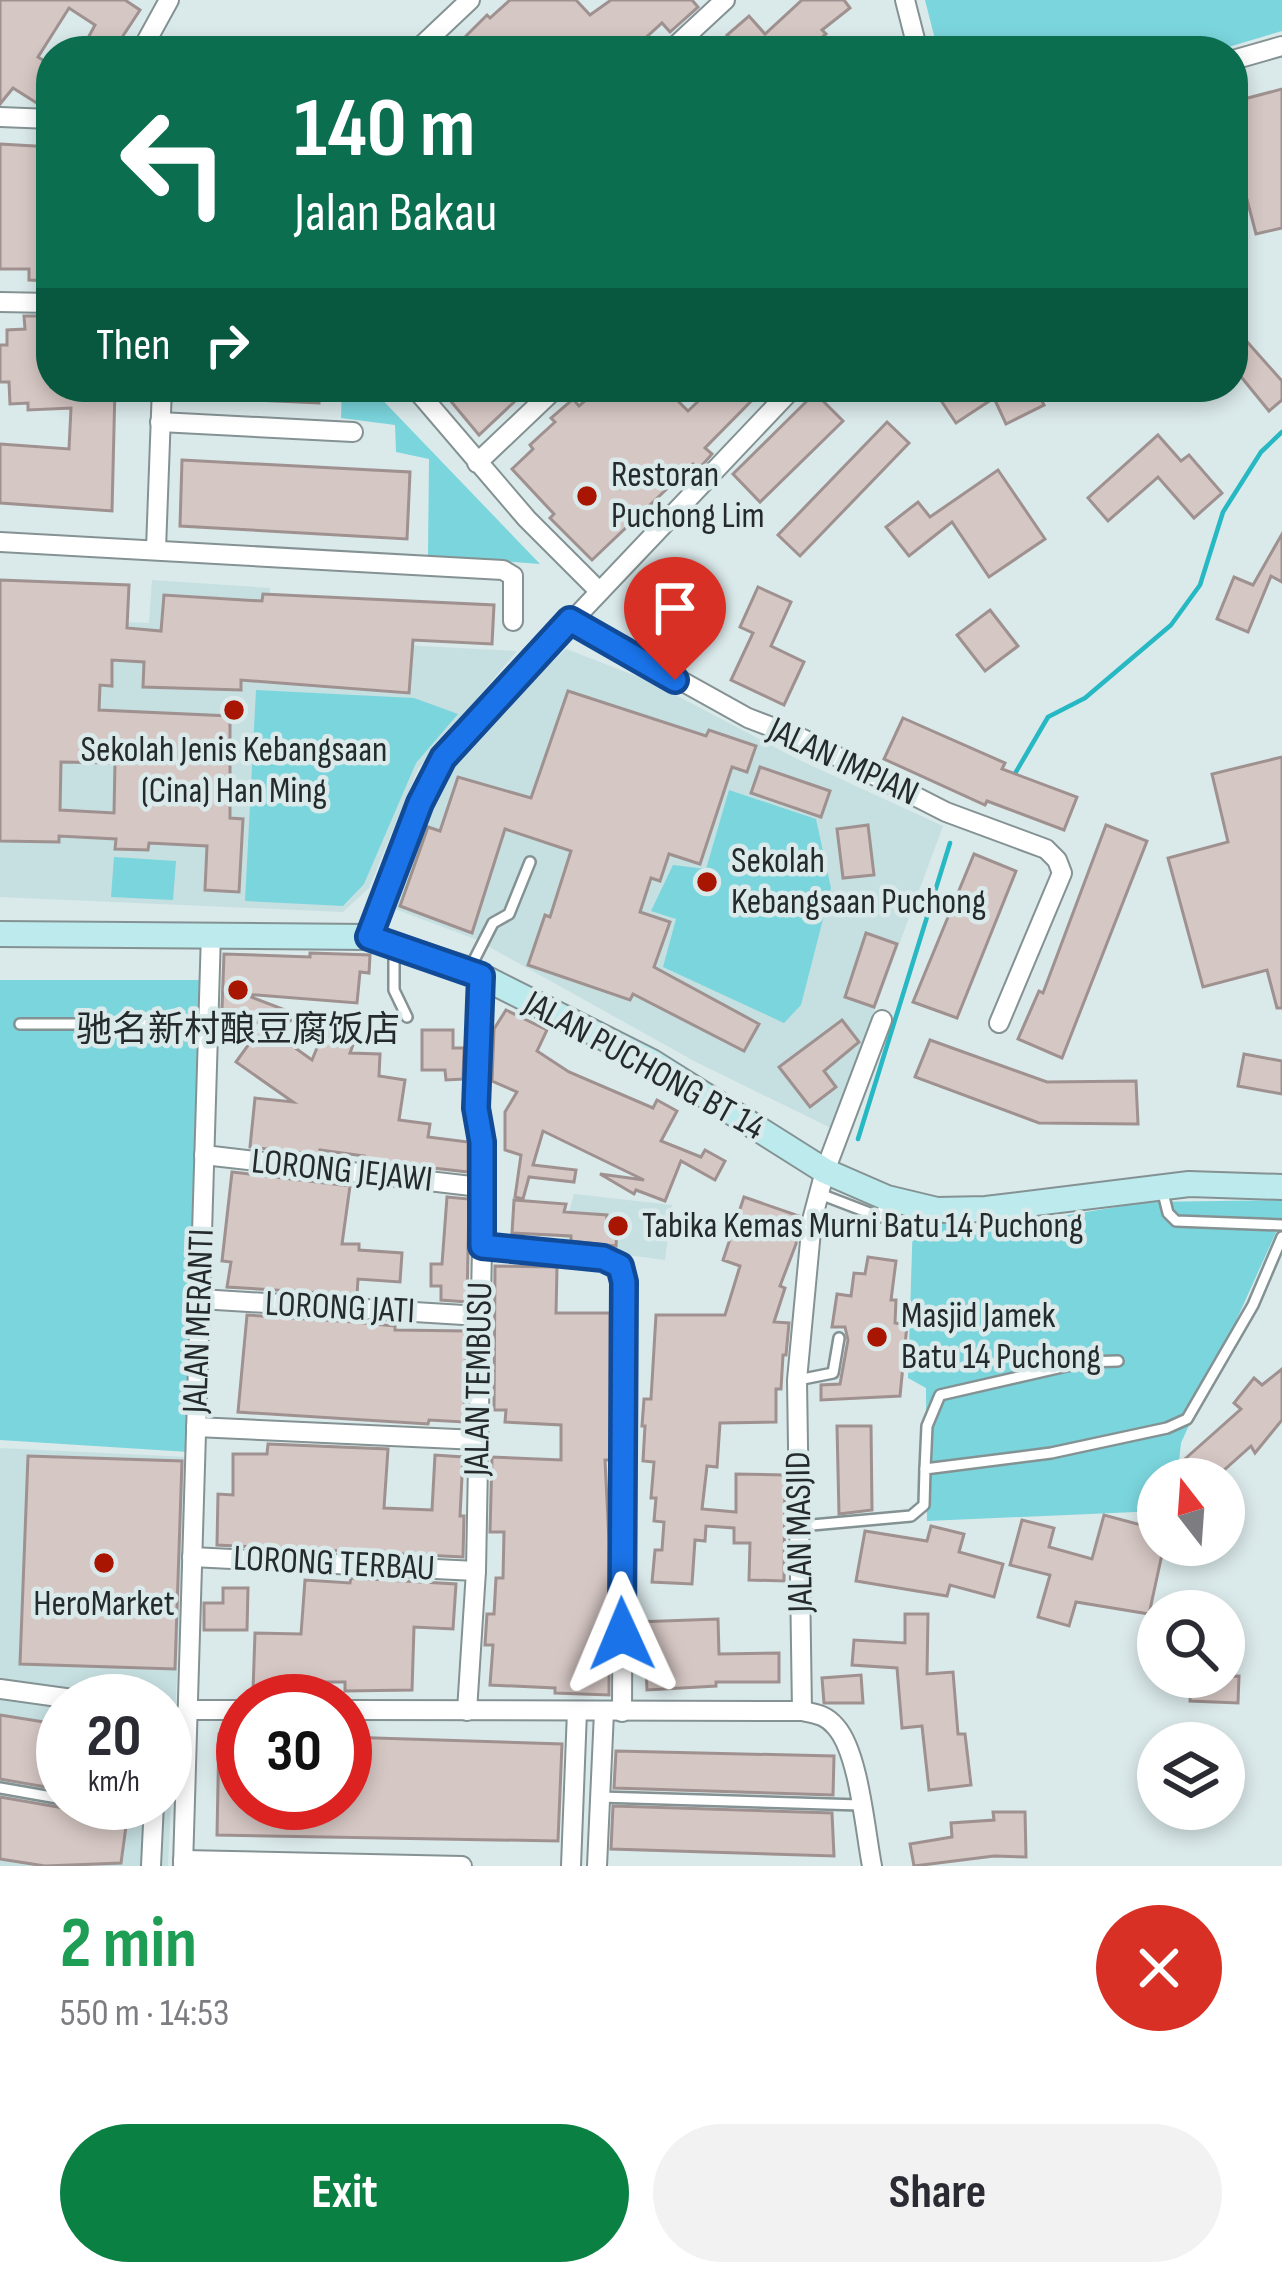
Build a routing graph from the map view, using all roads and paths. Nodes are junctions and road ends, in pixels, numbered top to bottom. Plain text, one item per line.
1 (169, 0) edge
2 (470, 0) edge
3 (725, 0) edge
4 (905, 0) edge
5 (149, 36) edge
6 (432, 36) edge
7 (686, 36) edge
8 (914, 36) edge
9 (1282, 46) edge
10 (1248, 56) edge
11 (0, 117) edge
12 (36, 118) edge
13 (0, 302) edge
14 (36, 303) edge
15 (161, 402) edge
16 (426, 402) edge
17 (541, 402) edge
18 (780, 402) edge
19 (160, 422) junction
20 (353, 432) dead end
21 (477, 463) junction
22 (0, 542) edge
23 (155, 549) junction
24 (599, 591) junction
25 (570, 620) junction
26 (513, 621) dead end
27 (530, 862) dead end
28 (211, 933) junction
29 (369, 937) junction
30 (6, 938) edge
31 (394, 946) junction
32 (475, 973) junction
33 (407, 1018) dead end
34 (882, 1020) dead end
35 (999, 1023) dead end
36 (20, 1024) dead end
37 (206, 1024) junction
38 (204, 1155) junction
39 (822, 1183) junction
40 (1282, 1186) edge
41 (480, 1187) junction
42 (1162, 1187) junction
43 (1282, 1225) edge
44 (1282, 1238) edge
45 (482, 1246) junction
46 (200, 1299) junction
47 (480, 1316) junction
48 (839, 1338) dead end
49 (1118, 1361) dead end
50 (796, 1380) junction
51 (196, 1427) junction
52 (478, 1440) junction
53 (925, 1469) junction
54 (801, 1526) junction
55 (192, 1557) junction
56 (476, 1571) junction
57 (189, 1674) edge
58 (0, 1689) edge
59 (36, 1694) edge
60 (372, 1710) edge
61 (467, 1711) junction
62 (802, 1711) junction
63 (577, 1712) junction
64 (613, 1712) junction
65 (0, 1788) edge
66 (36, 1794) edge
67 (600, 1797) junction
68 (860, 1805) junction
69 (153, 1830) edge
70 (184, 1830) edge
71 (183, 1863) edge
72 (151, 1866) edge
73 (462, 1866) edge
74 (571, 1866) edge
75 (597, 1866) edge
76 (872, 1866) edge

1 - 5 street
2 - 6 street
3 - 7 street
4 - 8 street
9 - 10 street
11 - 12 street
13 - 14 street
15 - 19 street
16 - 21 street
17 - 21 street
18 - 24 street
19 - 20 street
19 - 23 street
21 - 24 street
22 - 23 street
23 - 26 street
24 - 25 street
25 - 29 street
25 - 35 street, JALAN IMPIAN
27 - 32 lane
28 - 29 street, JALAN PUCHONG BT 14
28 - 30 street, JALAN PUCHONG BT 14
28 - 37 street, JALAN MERANTI
29 - 31 street, JALAN PUCHONG BT 14
31 - 32 street, JALAN PUCHONG BT 14
31 - 33 lane
32 - 39 street, JALAN PUCHONG BT 14
32 - 41 street, JALAN TEMBUSU
34 - 39 street, JALAN MASJID
36 - 37 lane
37 - 38 street, JALAN MERANTI
38 - 41 street, LORONG JEJAWI
38 - 46 street, JALAN MERANTI
39 - 42 street, JALAN PUCHONG BT 14
39 - 50 street, JALAN MASJID
40 - 42 street, JALAN PUCHONG BT 14
41 - 45 street, JALAN TEMBUSU
42 - 43 lane
44 - 53 lane
45 - 47 street, JALAN TEMBUSU
45 - 64 street
46 - 47 street, LORONG JATI
46 - 51 street, JALAN MERANTI
47 - 52 street, JALAN TEMBUSU
48 - 50 lane
49 - 53 lane
50 - 54 street, JALAN MASJID
51 - 52 street
51 - 55 street, JALAN MERANTI
52 - 56 street, JALAN TEMBUSU
53 - 54 lane
54 - 62 street, JALAN MASJID
55 - 56 street, LORONG TERBAU
55 - 57 street, JALAN MERANTI
56 - 61 street, JALAN TEMBUSU
58 - 59 street
60 - 61 street
61 - 63 street
62 - 64 street
62 - 68 street
63 - 64 street
63 - 74 street
64 - 67 street
65 - 66 lane
67 - 68 lane
67 - 75 street
68 - 76 street
69 - 72 street
70 - 71 street, JALAN MERANTI
71 - 73 street

